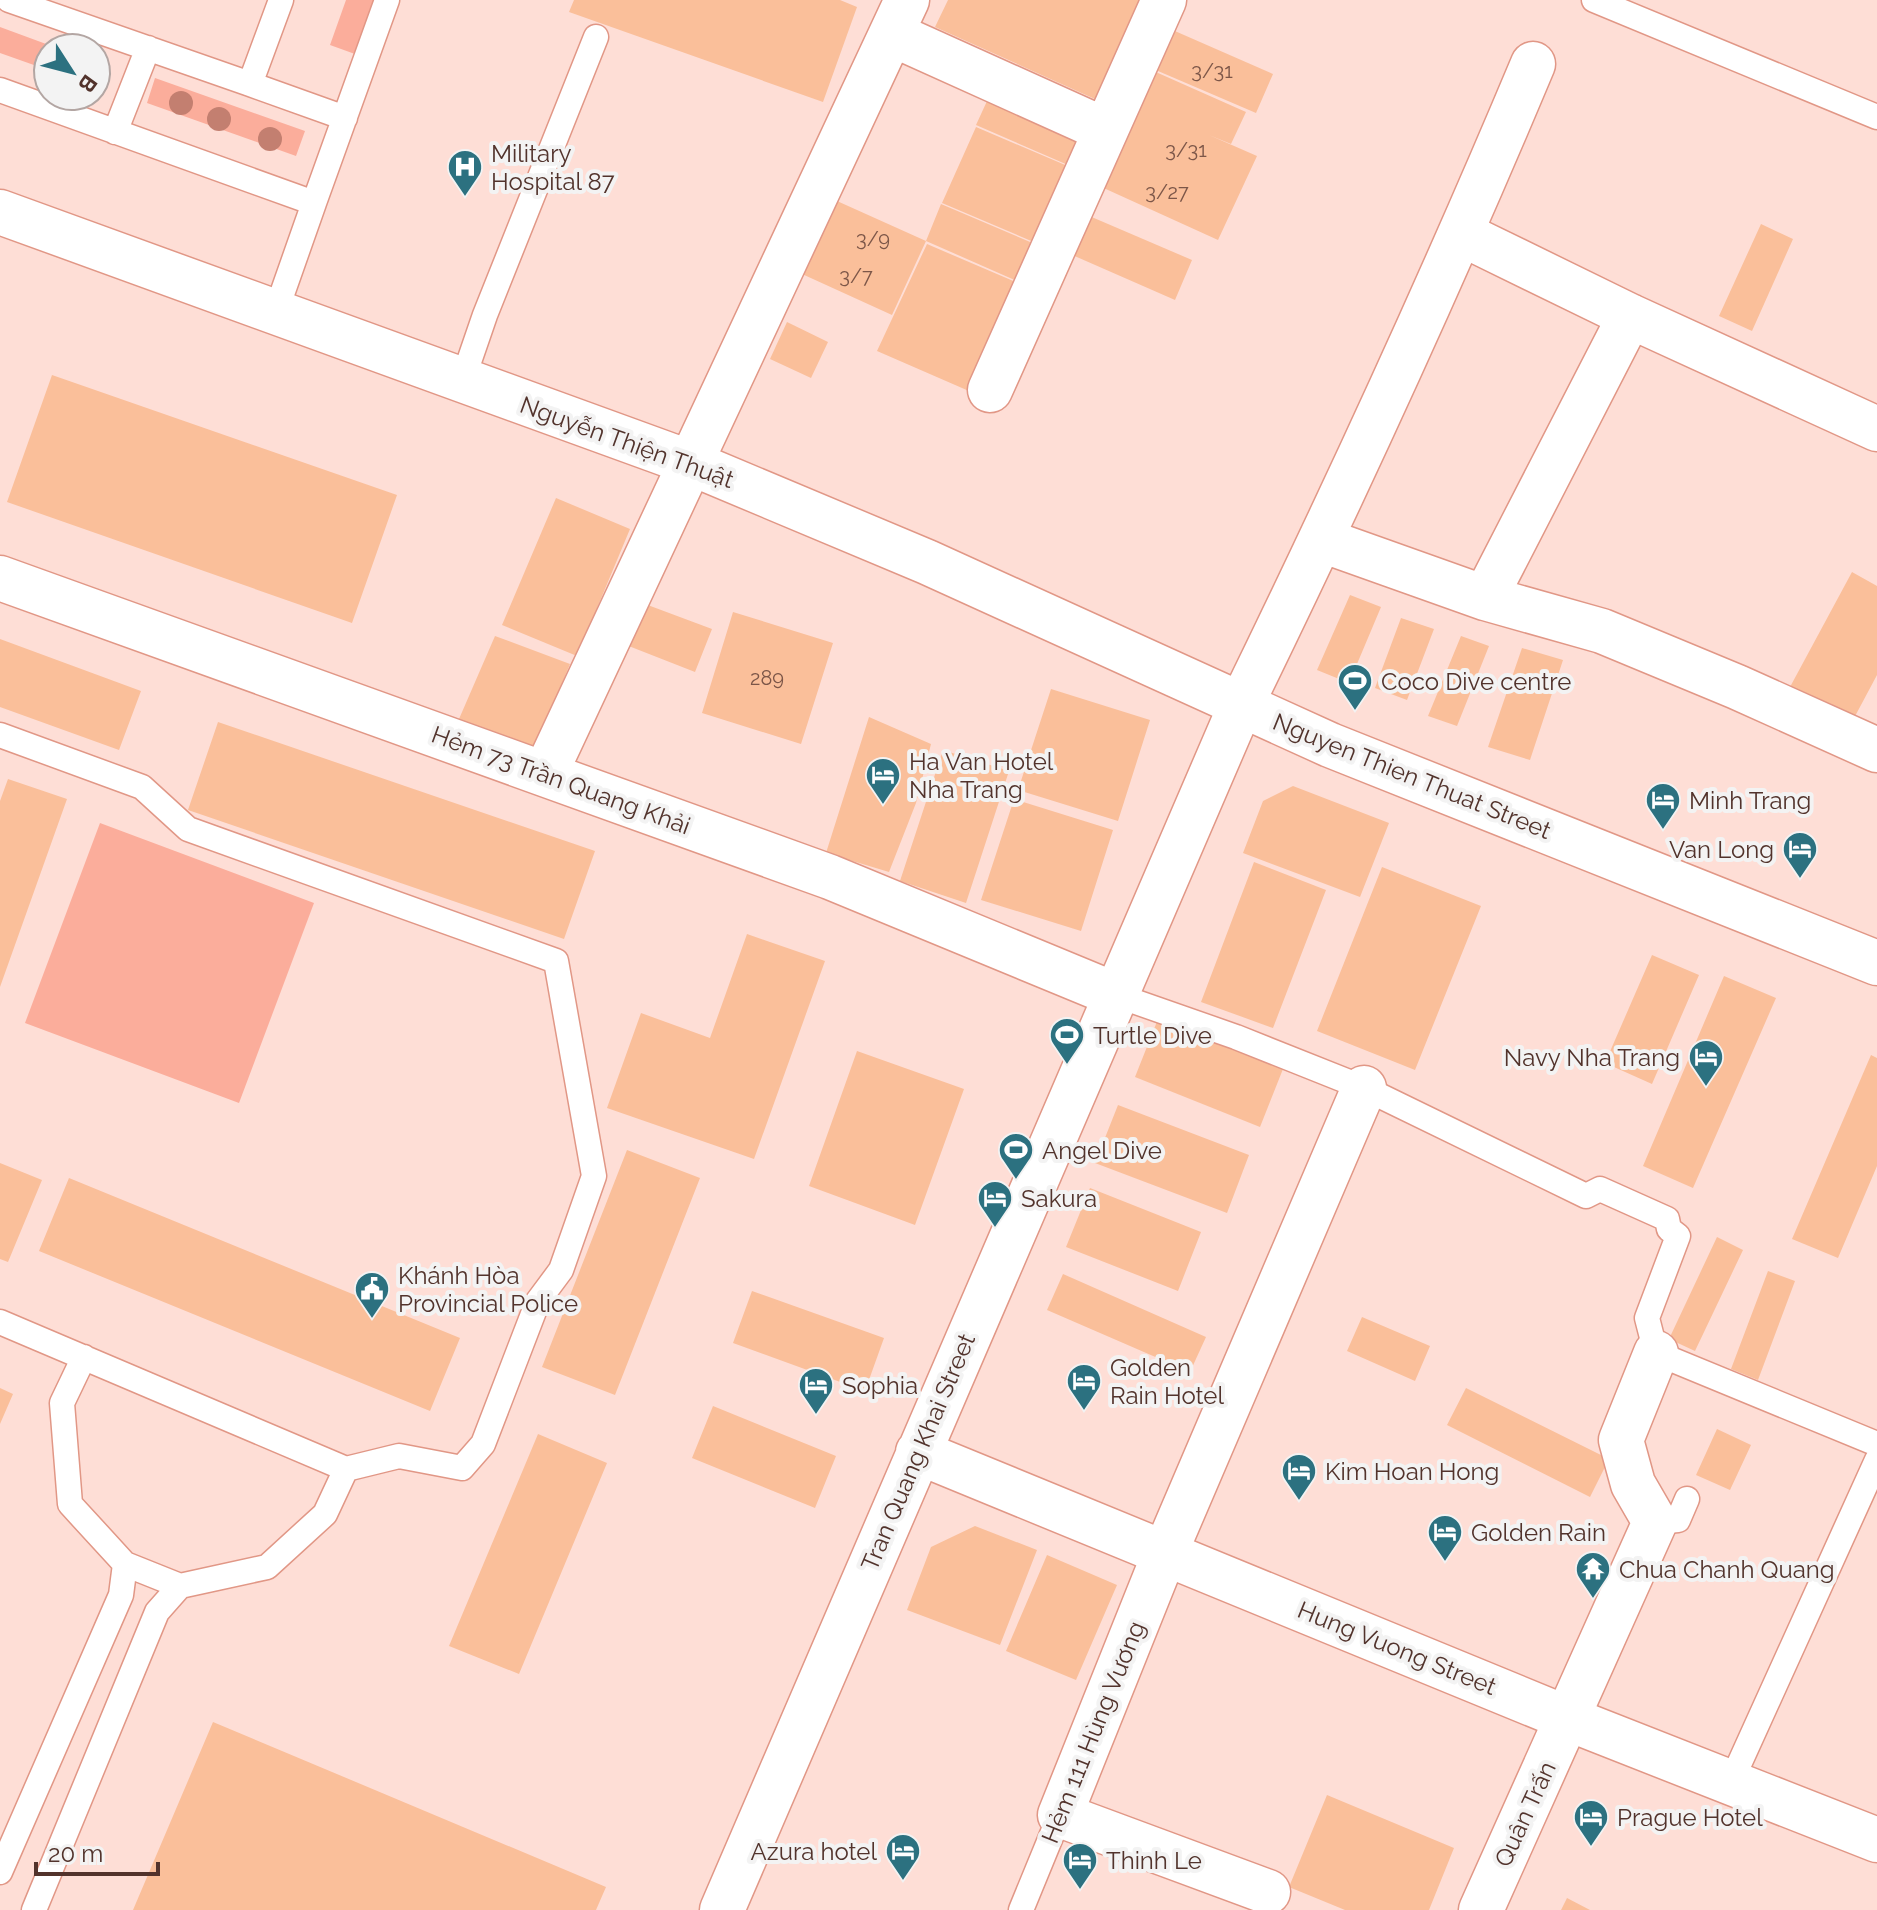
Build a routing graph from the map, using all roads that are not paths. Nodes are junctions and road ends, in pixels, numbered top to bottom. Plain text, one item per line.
1 (9, 0) edge
2 (281, 0) edge
3 (387, 0) edge
4 (1164, 0) edge
5 (1594, 0) edge
6 (899, 17) edge
7 (596, 37) dead end
8 (148, 48) junction
9 (1533, 64) dead end
10 (250, 84) junction
11 (0, 90) edge
12 (1877, 117) edge
13 (345, 118) junction
14 (1105, 130) junction
15 (115, 132) junction
16 (314, 203) junction
17 (0, 212) edge
18 (1462, 234) junction
19 (275, 314) junction
20 (1630, 316) junction
21 (462, 382) junction
22 (990, 390) dead end
23 (1877, 429) edge
24 (691, 463) junction
25 (1322, 540) junction
26 (0, 578) edge
27 (1485, 598) junction
28 (1241, 705) junction
29 (0, 735) edge
30 (1877, 750) edge
31 (545, 774) junction
32 (1877, 963) edge
33 (1116, 995) junction
34 (1364, 1088) junction
35 (0, 1322) edge
36 (1656, 1353) junction
37 (84, 1357) junction
38 (1877, 1444) edge
39 (918, 1452) junction
40 (1877, 1460) edge
41 (346, 1469) junction
42 (1165, 1553) junction
43 (125, 1564) junction
44 (180, 1586) junction
45 (1569, 1719) junction
46 (1731, 1782) junction
47 (1060, 1815) junction
48 (1877, 1840) edge
49 (0, 1872) edge
50 (1268, 1892) dead end
51 (34, 1910) edge
52 (722, 1910) edge
53 (1021, 1910) edge
54 (1481, 1910) edge

1 - 8 lane
2 - 10 lane
3 - 13 lane
4 - 14 street
5 - 12 lane
6 - 14 street
6 - 24 street
7 - 21 lane
8 - 10 lane
8 - 15 lane
9 - 18 street
10 - 13 lane
11 - 15 lane
13 - 16 lane
14 - 22 street
15 - 16 lane
16 - 19 lane
17 - 19 street, Nguyễn Thiện Thuật
18 - 20 street
18 - 25 street
19 - 21 street, Nguyễn Thiện Thuật
20 - 23 street
20 - 27 street
21 - 24 street, Nguyễn Thiện Thuật
24 - 28 street, Nguyễn Thiện Thuật
24 - 31 street
25 - 27 street
25 - 28 street
26 - 31 street, Hẻm 73 Trần Quang Khải
27 - 30 street
28 - 32 street, Nguyen Thien Thuat Street
28 - 33 street, Nguyen Thien Thuat Street
29 - 41 lane
31 - 33 street, Hẻm 73 Trần Quang Khải
33 - 34 lane
33 - 39 street, Tran Quang Khai Street
34 - 36 lane
34 - 42 street, Hẻm 111 Hùng Vương
35 - 37 lane
36 - 38 lane
36 - 45 street, Quân Trấn
37 - 41 lane
37 - 43 lane
39 - 42 street, Hung Vuong Street
39 - 52 street, Tran Quang Khai Street
40 - 46 lane
41 - 44 lane
42 - 45 street, Hung Vuong Street
42 - 47 street, Hẻm 111 Hùng Vương
43 - 44 lane
43 - 49 lane
44 - 51 lane
45 - 46 street, Hung Vuong Street
45 - 54 street, Quân Trấn
46 - 48 street, Hung Vuong Street
47 - 50 street
47 - 53 lane, Hẻm 111 Hùng Vương

